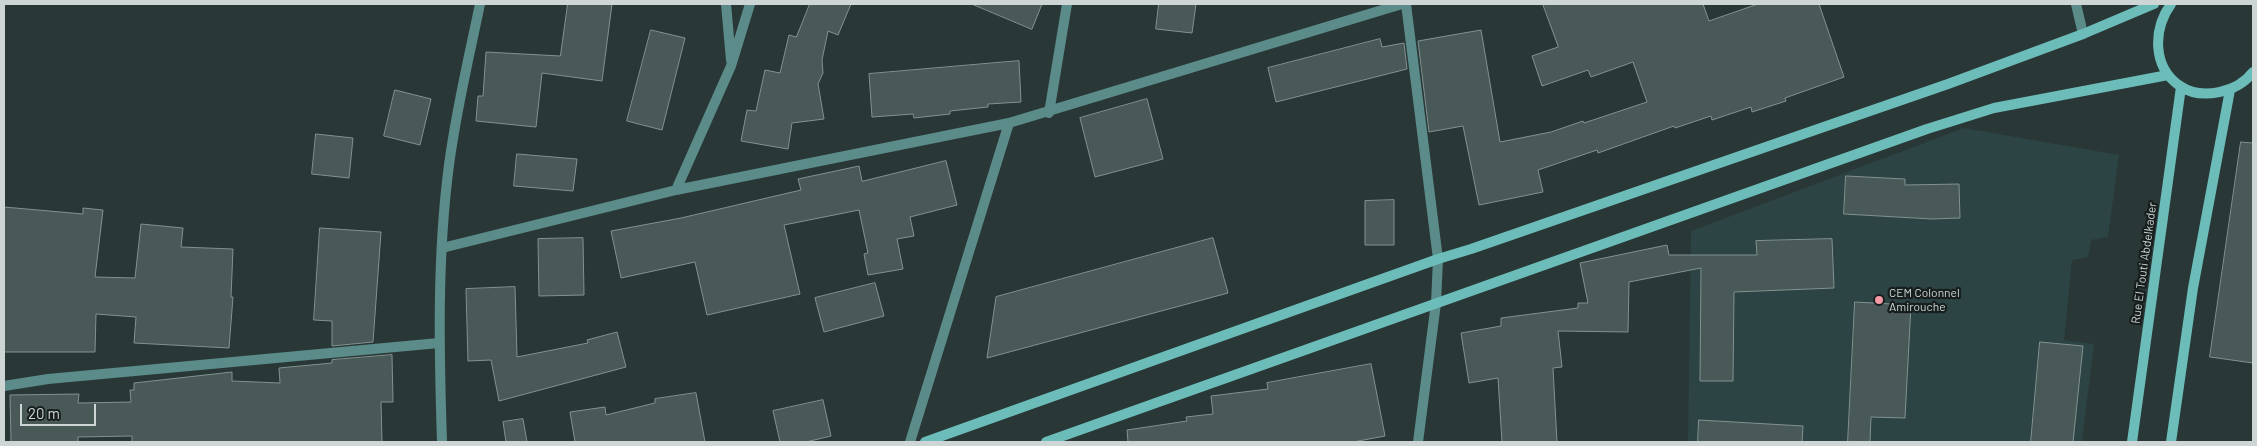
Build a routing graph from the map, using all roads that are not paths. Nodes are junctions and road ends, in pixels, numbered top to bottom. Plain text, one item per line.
1 (480, 4) edge
2 (726, 4) edge
3 (750, 4) edge
4 (1068, 4) edge
5 (1402, 4) edge
6 (1406, 4) edge
7 (2076, 4) edge
8 (2154, 4) edge
9 (2171, 4) edge
10 (2083, 34) junction
11 (731, 66) junction
12 (2253, 72) edge
13 (2168, 74) junction
14 (2181, 87) junction
15 (2230, 90) junction
16 (1049, 113) junction
17 (1010, 123) junction
18 (676, 190) junction
19 (442, 248) junction
20 (1438, 258) junction
21 (1436, 304) junction
22 (439, 343) junction
23 (4, 386) edge
24 (442, 442) edge
25 (910, 442) edge
26 (925, 442) edge
27 (1046, 442) edge
28 (1418, 442) edge
29 (2132, 442) edge
30 (2171, 442) edge

1 - 19 street
2 - 11 street
3 - 11 street
4 - 16 street
5 - 16 street
6 - 20 street
7 - 10 street
8 - 10 main road
9 - 13 main road
10 - 20 main road
11 - 18 street
12 - 15 main road
13 - 14 main road
13 - 21 main road
14 - 15 main road
14 - 29 main road, Rue El Touti Abdelkader
15 - 30 main road
16 - 17 street
17 - 18 street
17 - 25 street
18 - 19 street
19 - 22 street
20 - 21 street
20 - 26 main road
21 - 27 main road
21 - 28 street
22 - 23 street
22 - 24 street

